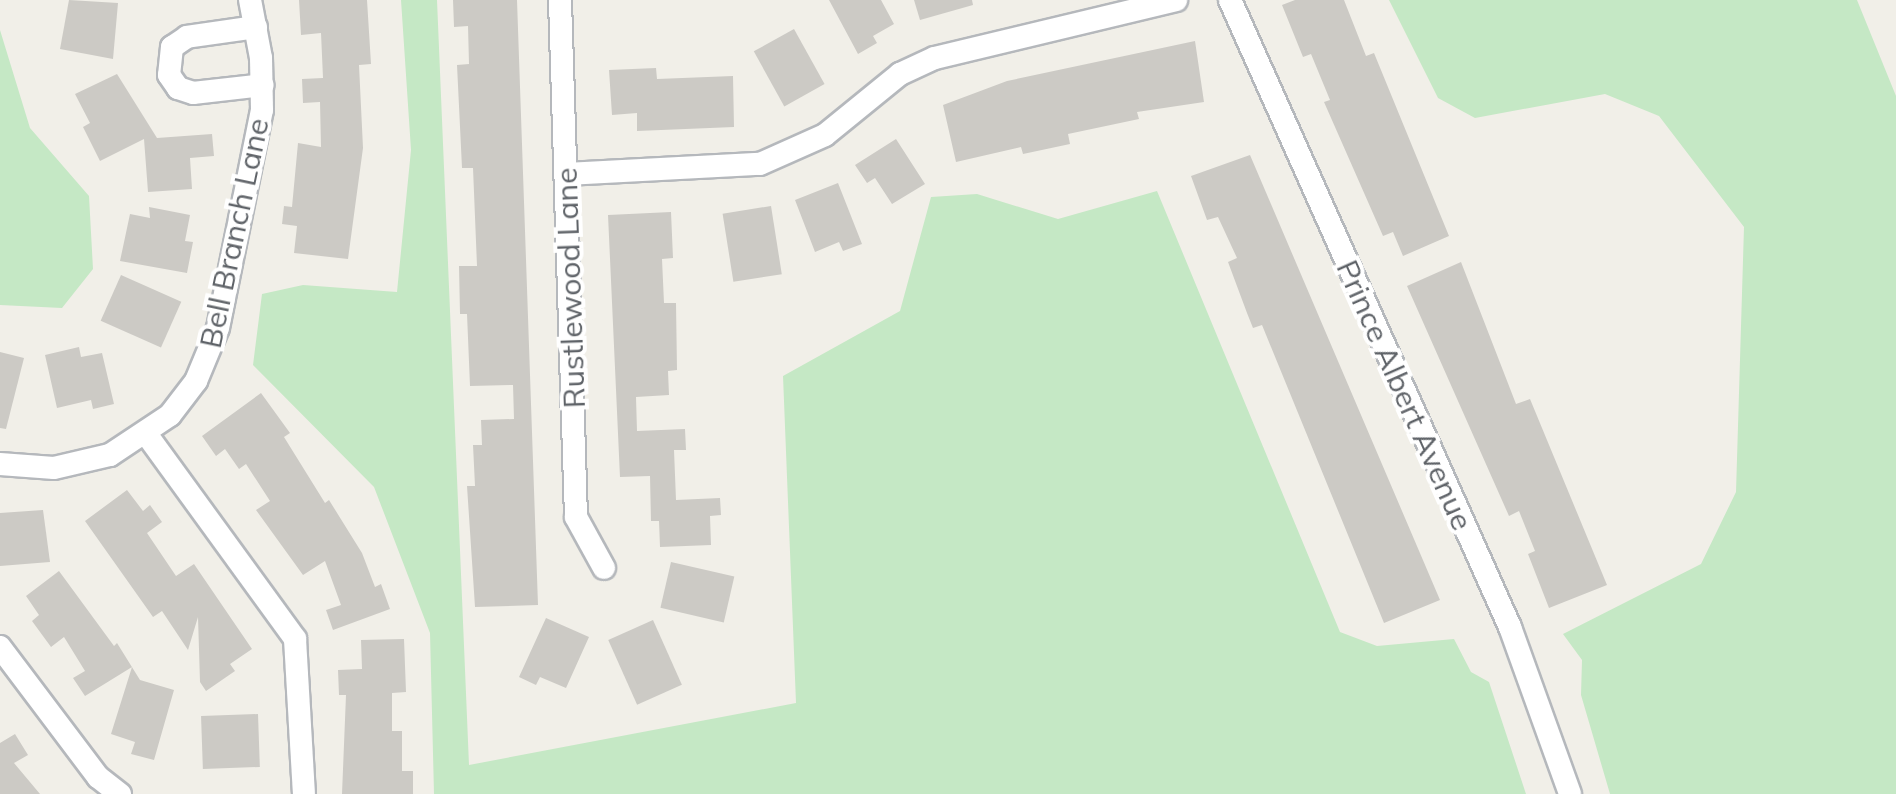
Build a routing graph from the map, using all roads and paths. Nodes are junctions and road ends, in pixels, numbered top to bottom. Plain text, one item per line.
1 (250, 0) edge
2 (560, 0) edge
3 (1176, 0) edge
4 (1230, 0) edge
5 (256, 27) junction
6 (263, 85) junction
7 (566, 174) junction
8 (147, 435) junction
9 (0, 464) edge
10 (604, 568) dead end
11 (0, 647) edge
12 (120, 794) edge
13 (304, 794) edge
14 (1570, 794) edge

1 - 5 street, Bell Branch Lane
2 - 7 street, Rustlewood Lane
3 - 7 street
4 - 14 street, Prince Albert Avenue
5 - 6 street, Bell Branch Lane
5 - 6 street
6 - 8 street, Bell Branch Lane
7 - 10 street, Rustlewood Lane
8 - 9 street, Bell Branch Lane
8 - 13 street
11 - 12 street

